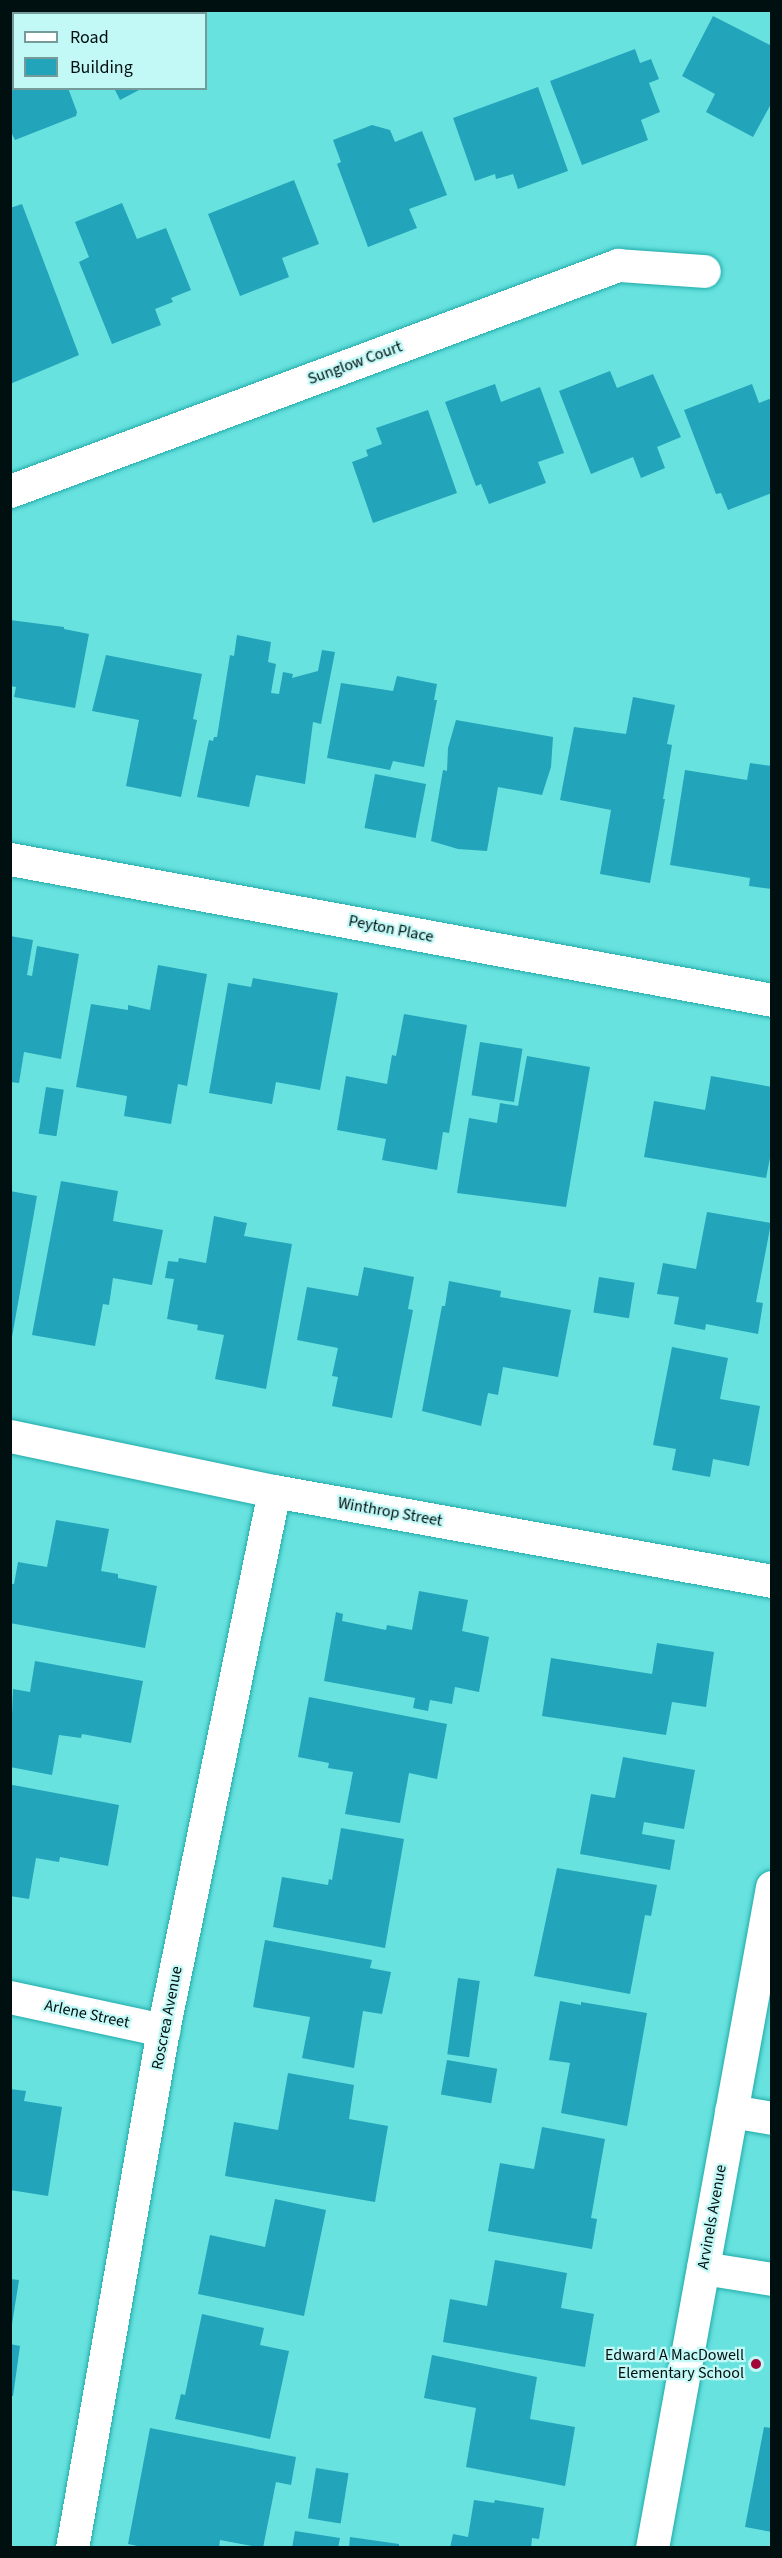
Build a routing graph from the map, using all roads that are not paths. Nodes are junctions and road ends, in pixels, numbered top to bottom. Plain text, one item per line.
1 (704, 271) dead end
2 (10, 492) edge
3 (10, 859) edge
4 (771, 1000) edge
5 (10, 1436) edge
6 (274, 1491) junction
7 (771, 1581) edge
8 (771, 1887) edge
9 (10, 1997) edge
10 (164, 2030) junction
11 (731, 2111) junction
12 (771, 2118) edge
13 (703, 2268) junction
14 (771, 2279) edge
15 (72, 2547) edge
16 (652, 2547) edge

1 - 2 street, Sunglow Court
3 - 4 street, Peyton Place
5 - 6 street, Winthrop Street
6 - 7 street, Winthrop Street
6 - 10 street, Roscrea Avenue
8 - 11 street, Arvinels Avenue
9 - 10 street, Arlene Street
10 - 15 street, Roscrea Avenue
11 - 12 street
11 - 13 street, Arvinels Avenue
13 - 14 street
13 - 16 street, Arvinels Avenue

